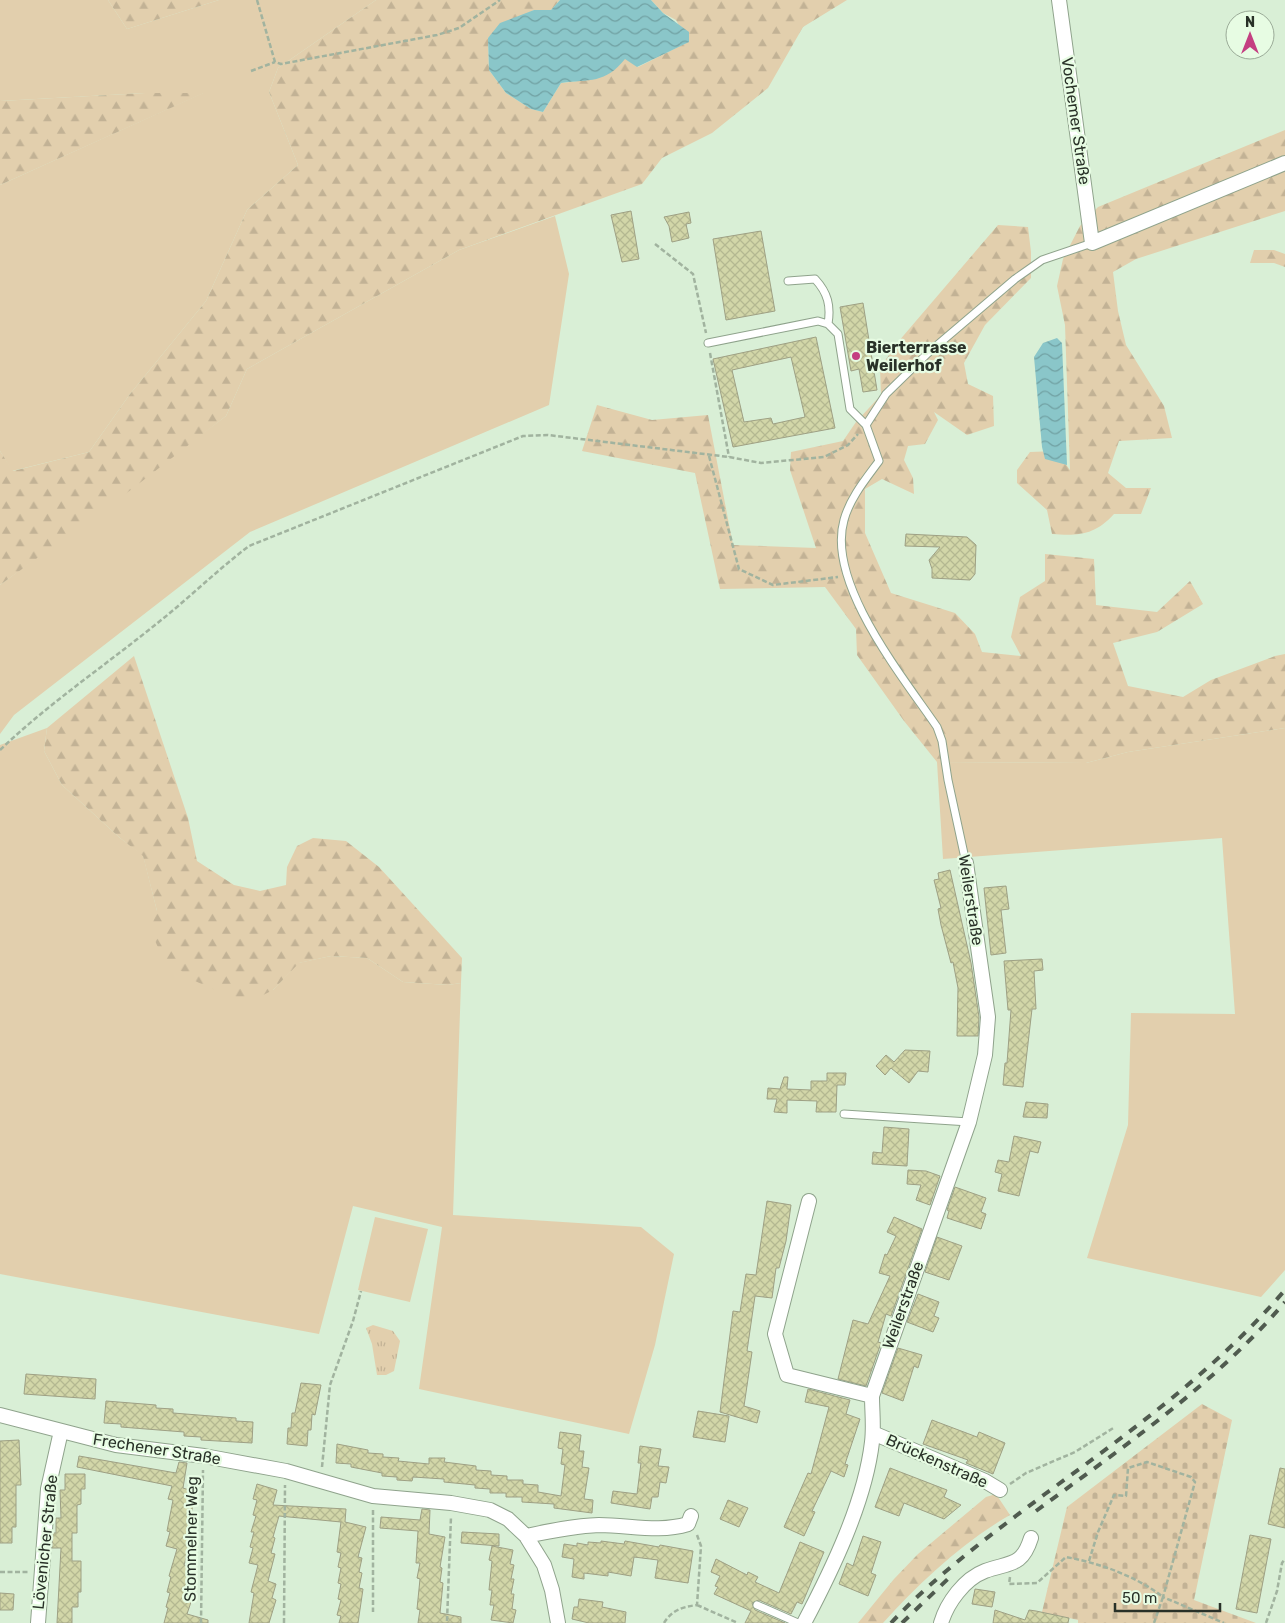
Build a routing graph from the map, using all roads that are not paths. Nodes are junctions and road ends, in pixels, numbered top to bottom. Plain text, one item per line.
1 (1059, 0) edge
2 (1285, 163) edge
3 (1092, 243) junction
4 (788, 281) dead end
5 (828, 324) junction
6 (708, 343) dead end
7 (866, 425) junction
8 (966, 864) joint
9 (844, 1114) dead end
10 (968, 1122) junction
11 (809, 1201) dead end
12 (872, 1396) junction
13 (0, 1415) edge
14 (61, 1431) junction
15 (873, 1433) junction
16 (1000, 1490) road end
17 (690, 1520) road end
18 (526, 1536) junction
19 (1031, 1538) dead end
20 (757, 1605) dead end
21 (38, 1623) edge
22 (558, 1623) edge
23 (798, 1623) edge
24 (804, 1623) edge
25 (941, 1623) edge

1 - 3 street, Vochemer Straße
2 - 3 street
3 - 7 lane
4 - 5 lane
5 - 6 lane
5 - 7 lane
7 - 8 lane, Weilerstraße
8 - 10 street, Weilerstraße
9 - 10 lane
10 - 12 street, Weilerstraße
11 - 12 street
12 - 15 street, Weilerstraße
13 - 14 street, Frechener Straße
14 - 18 street, Frechener Straße
14 - 21 street, Lövenicher Straße
15 - 16 street, Brückenstraße
15 - 24 street, Weilerstraße
17 - 18 street
18 - 22 street, Frechener Straße
19 - 25 street
20 - 23 lane

